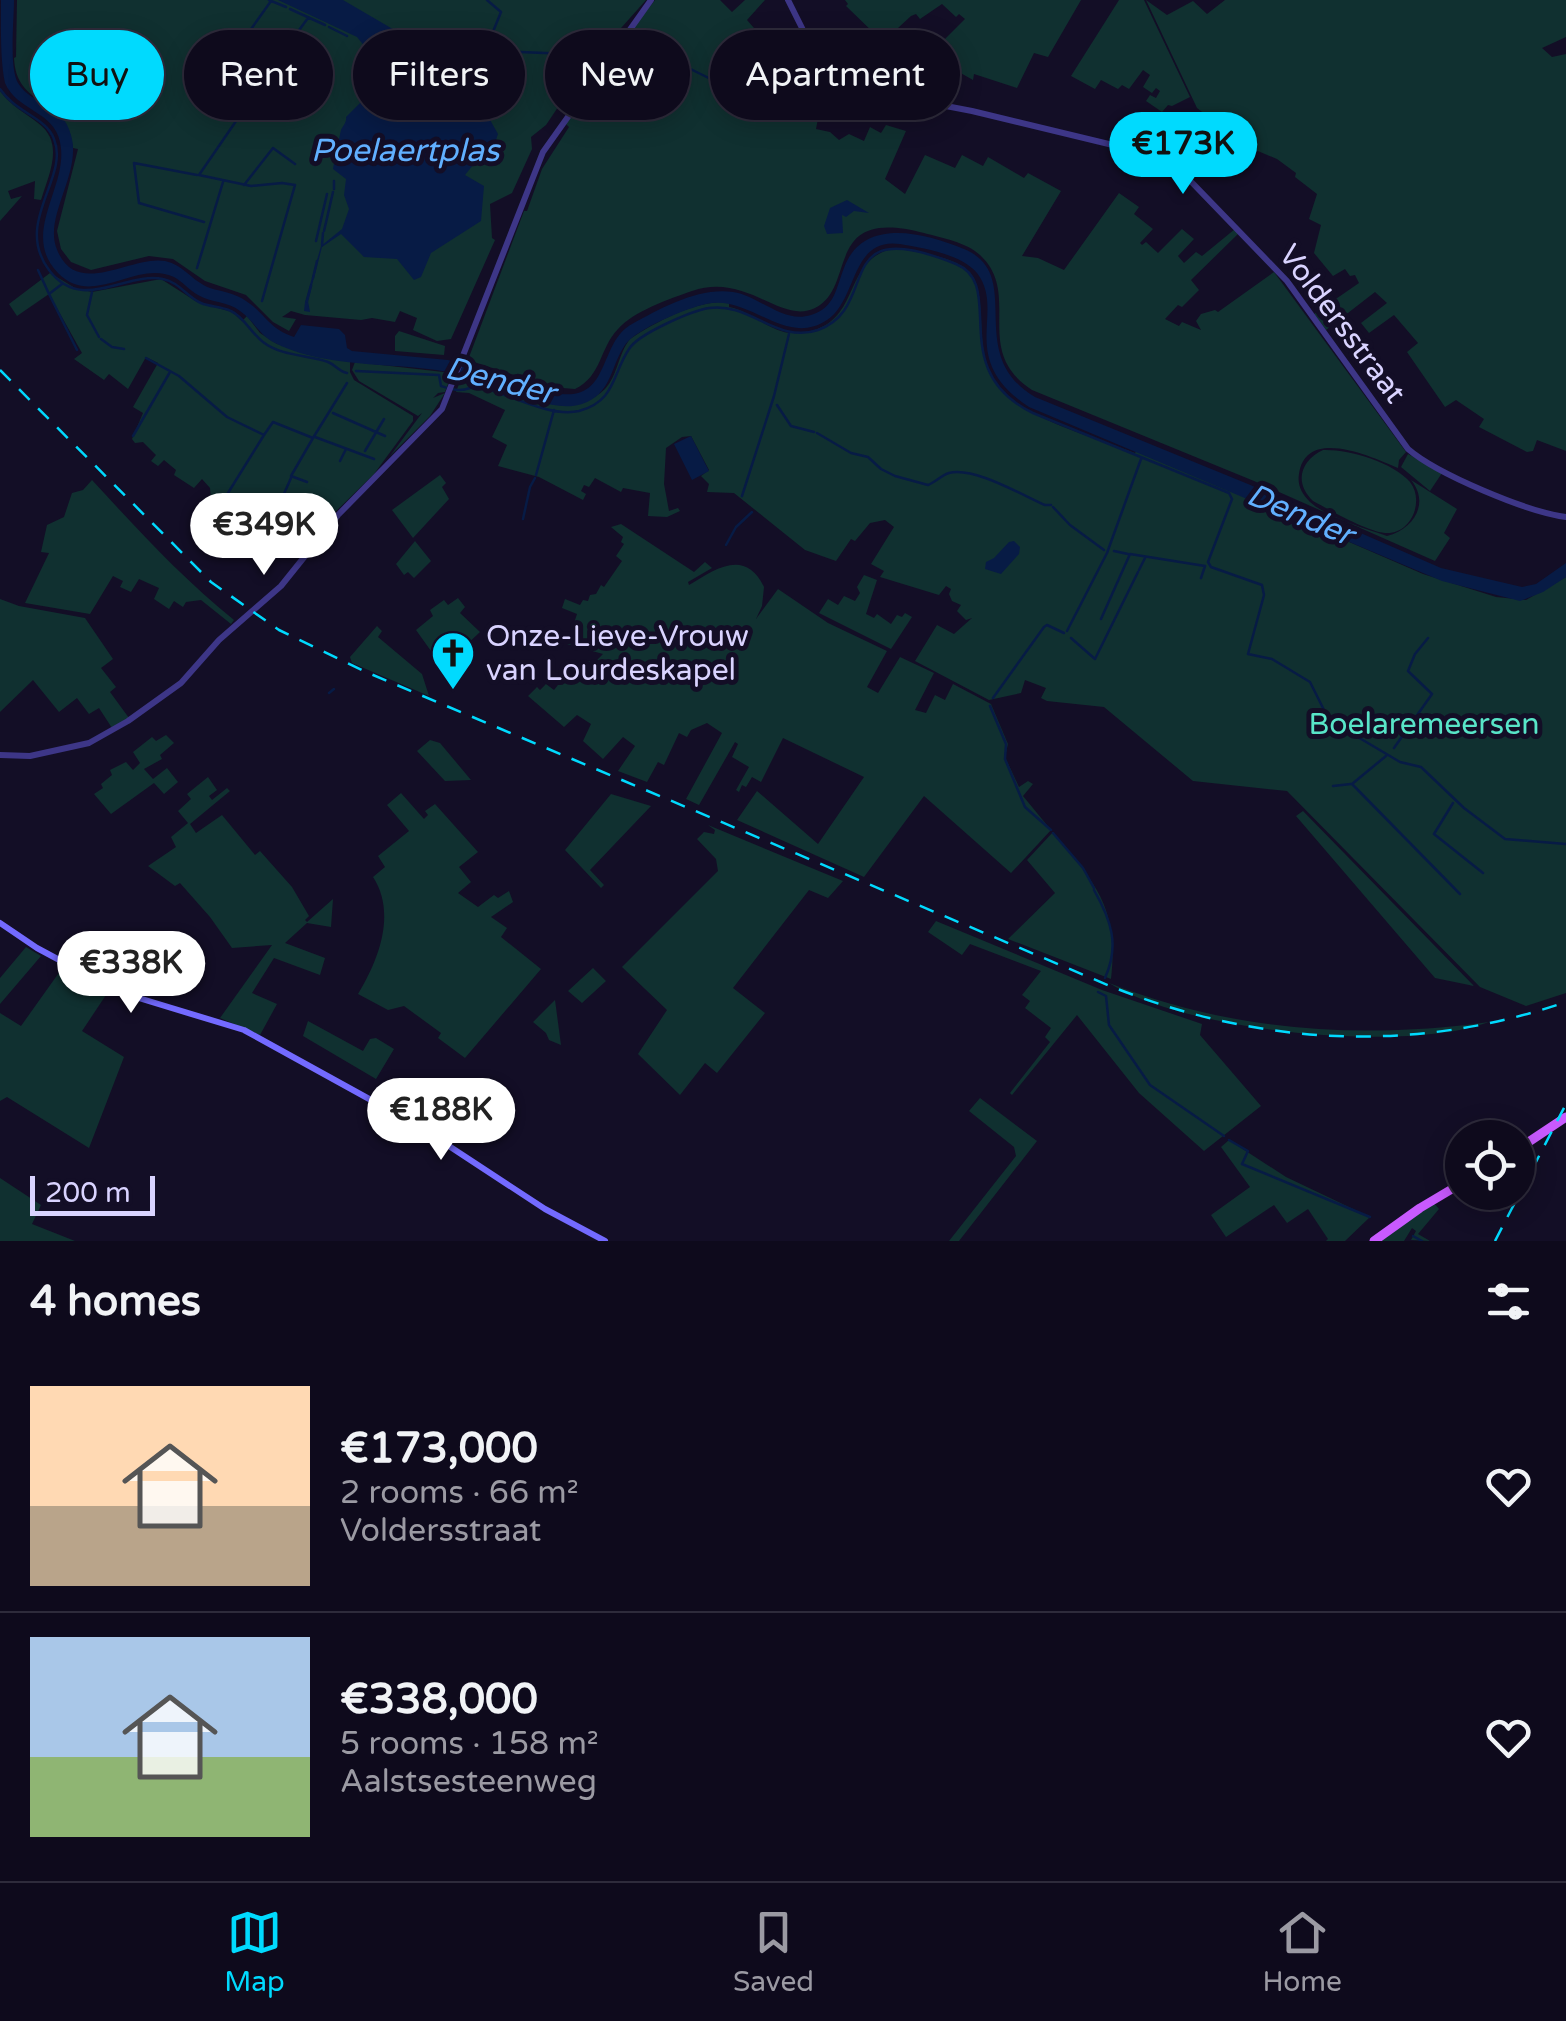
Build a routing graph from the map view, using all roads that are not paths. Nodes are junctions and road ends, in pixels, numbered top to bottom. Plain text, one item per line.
1 (651, 0) edge
2 (788, 0) edge
3 (1566, 517) edge
4 (0, 755) edge
5 (0, 922) edge
6 (1566, 1117) edge
7 (1535, 1138) edge
8 (1445, 1194) edge
9 (604, 1241) edge
10 (1374, 1241) edge

1 - 4 street
2 - 3 street, Voldersstraat
5 - 9 main road
6 - 7 main road
8 - 10 main road

